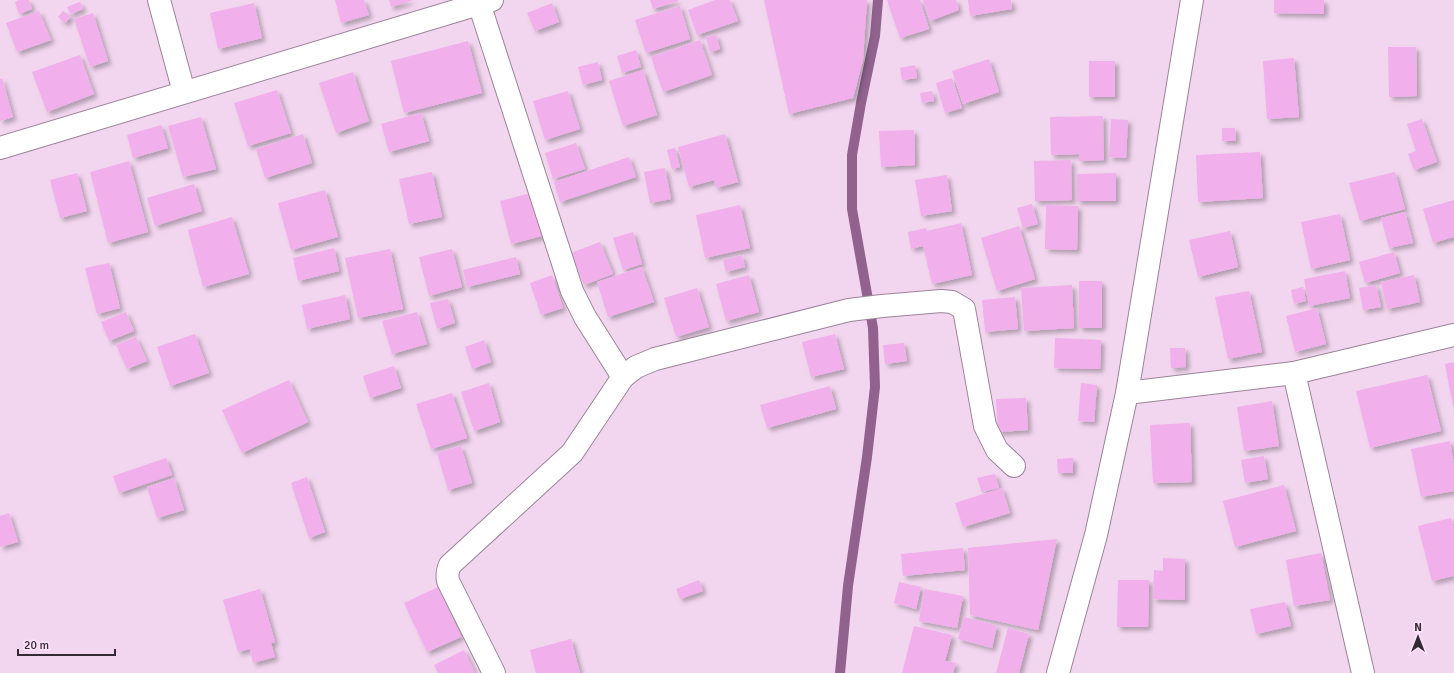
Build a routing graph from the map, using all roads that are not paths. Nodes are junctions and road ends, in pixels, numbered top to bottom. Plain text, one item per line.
1 (159, 0) edge
2 (1192, 0) edge
3 (483, 1) edge
4 (184, 92) junction
5 (0, 148) edge
6 (1454, 334) edge
7 (1294, 373) junction
8 (624, 377) junction
9 (1127, 393) junction
10 (1014, 466) dead end
11 (494, 673) edge
12 (1058, 673) edge
13 (1363, 673) edge

1 - 4 street
2 - 9 street
3 - 4 street
3 - 8 street
4 - 5 street
6 - 7 street
7 - 9 street
7 - 13 street
8 - 10 street
8 - 11 street
9 - 12 street

